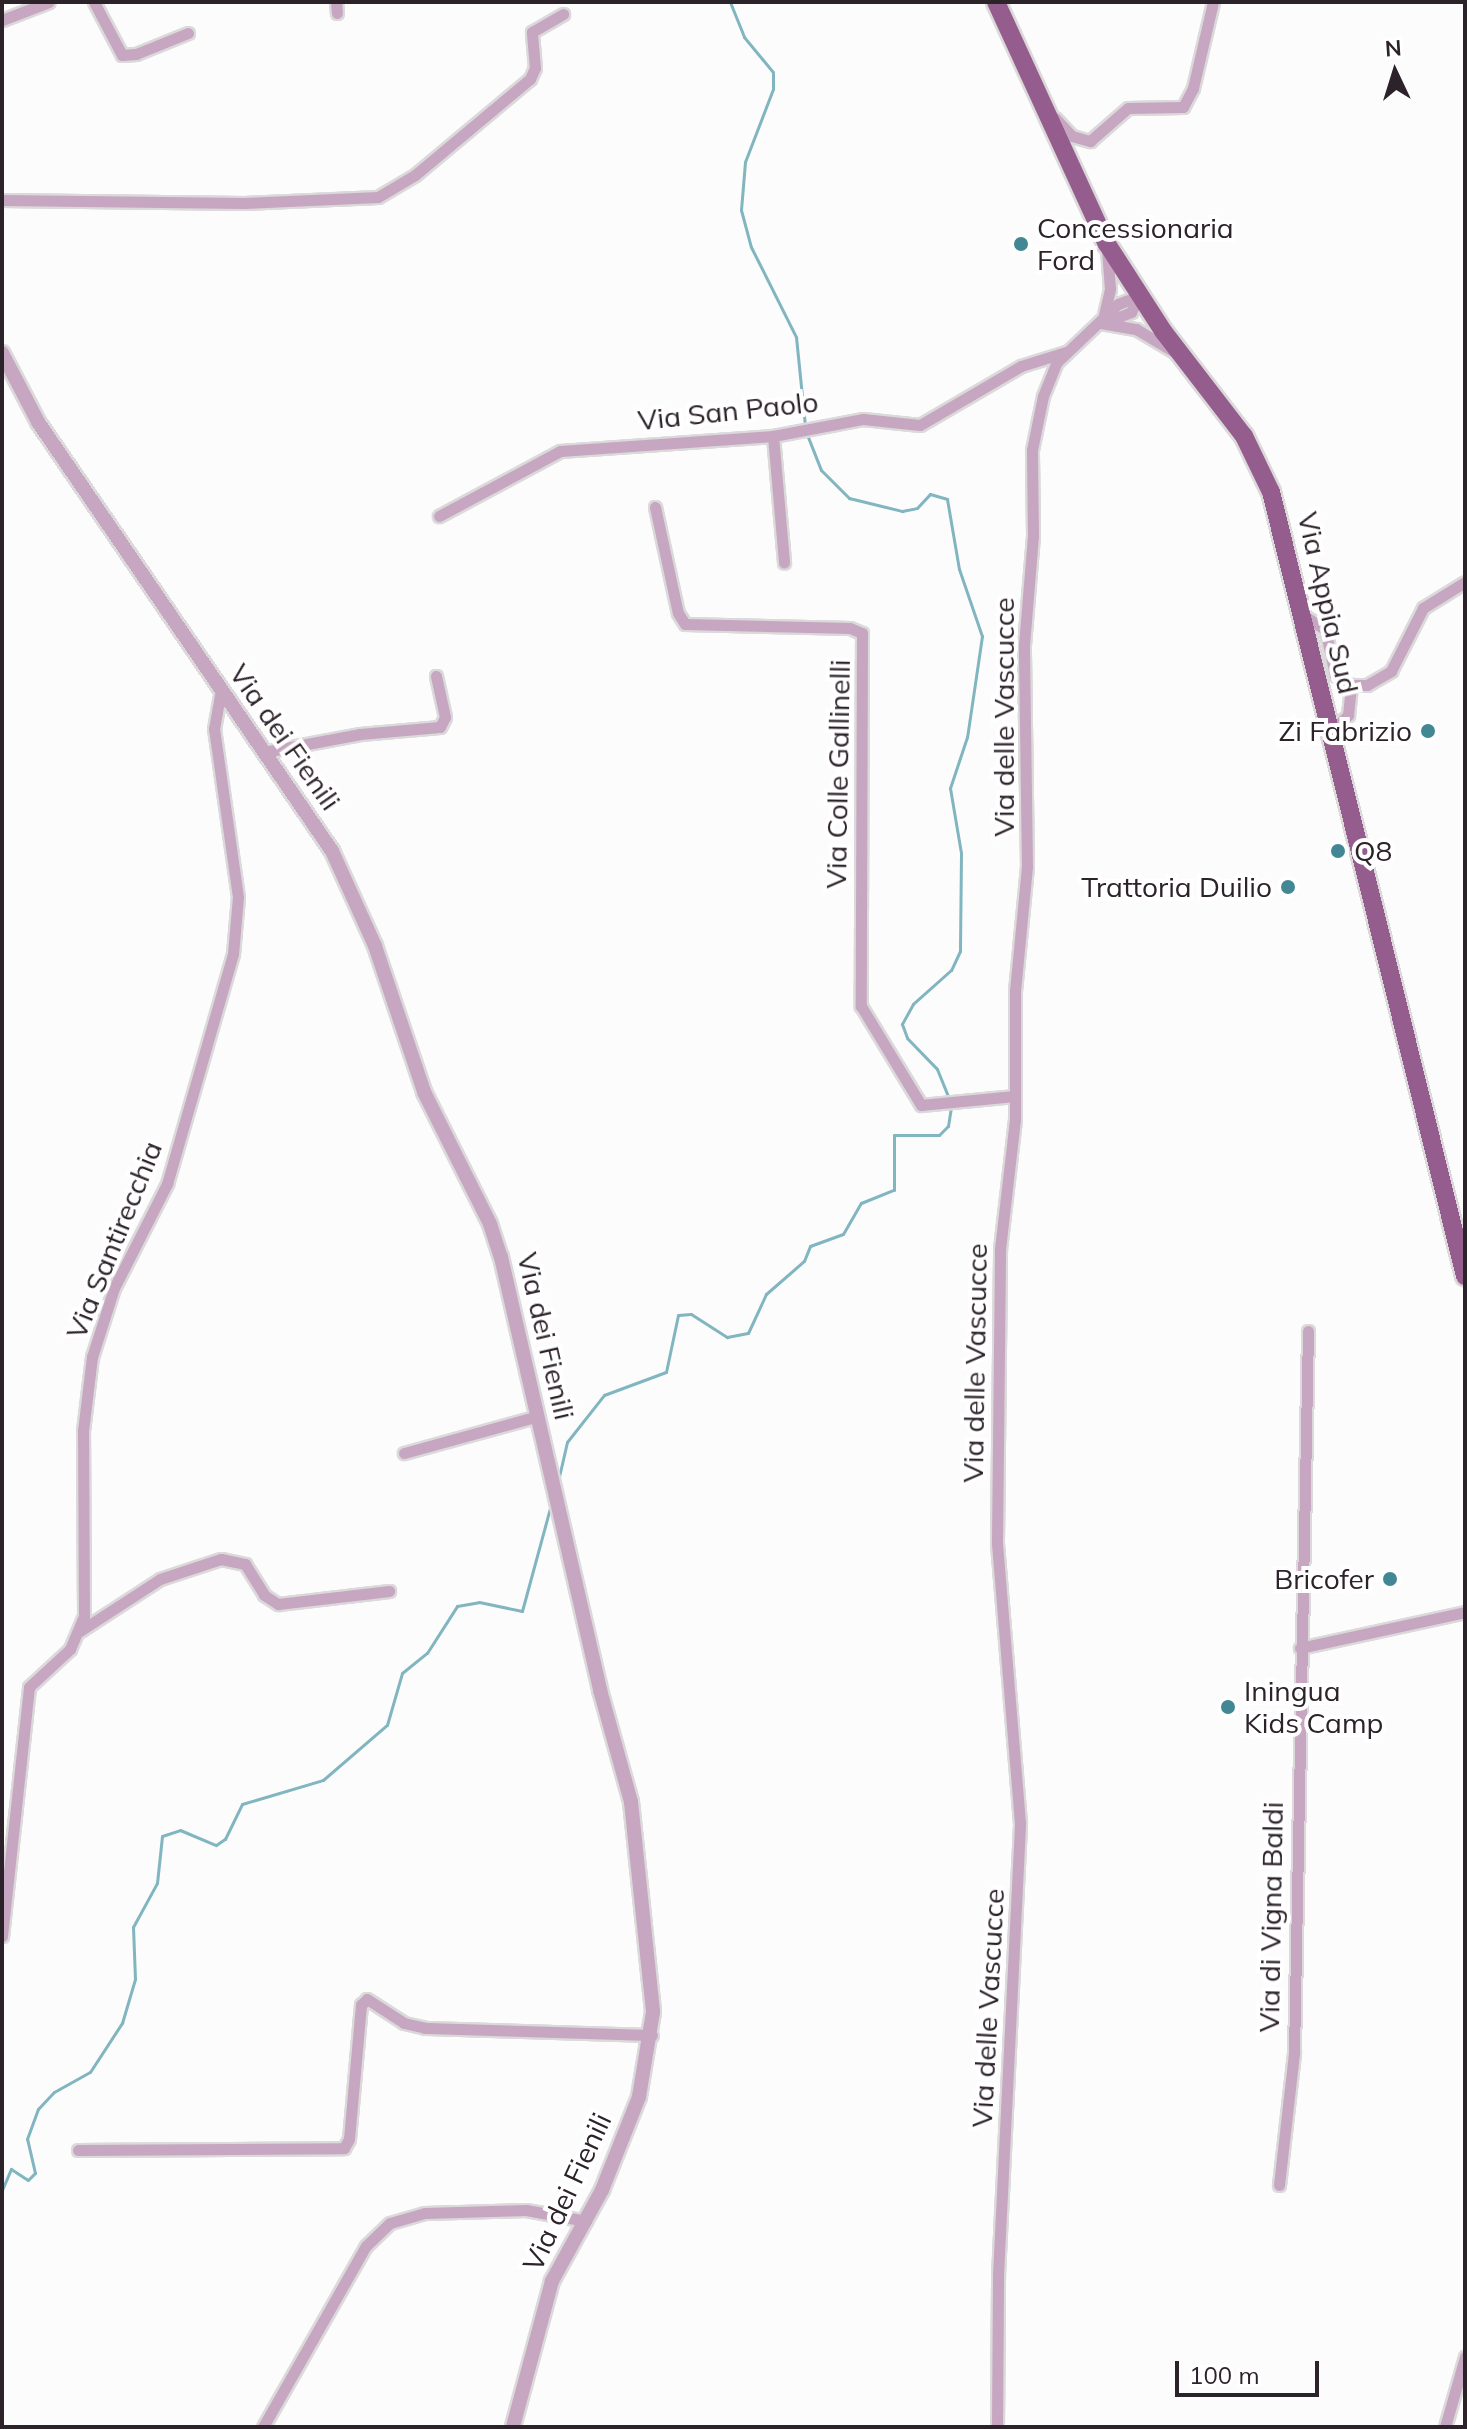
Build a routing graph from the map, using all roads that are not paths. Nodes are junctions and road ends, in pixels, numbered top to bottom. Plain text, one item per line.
1 (49, 2) edge
2 (94, 2) edge
3 (996, 2) edge
4 (1213, 2) edge
5 (563, 14) dead end
6 (2, 20) edge
7 (188, 33) dead end
8 (1037, 91) junction
9 (2, 200) edge
10 (1107, 244) junction
11 (1139, 296) junction
12 (1101, 323) junction
13 (1066, 352) junction
14 (2, 353) edge
15 (1180, 355) junction
16 (773, 436) junction
17 (655, 507) dead end
18 (439, 516) dead end
19 (784, 563) dead end
20 (1465, 582) edge
21 (1304, 616) junction
22 (436, 676) dead end
23 (1351, 685) junction
24 (221, 691) junction
25 (1330, 732) junction
26 (264, 752) junction
27 (1015, 1096) junction
28 (1465, 1276) edge
29 (1308, 1331) dead end
30 (538, 1416) junction
31 (404, 1453) dead end
32 (389, 1591) dead end
33 (1465, 1612) edge
34 (80, 1631) junction
35 (1300, 1648) junction
36 (2, 1936) edge
37 (652, 2035) junction
38 (78, 2150) dead end
39 (1279, 2185) dead end
40 (586, 2221) junction
41 (1465, 2357) edge
42 (263, 2427) edge
43 (513, 2427) edge
44 (997, 2427) edge
45 (1445, 2427) edge

1 - 6 street
2 - 7 street
3 - 8 main road, Via Appia Sud
4 - 8 street
5 - 9 street
8 - 10 main road, Via Appia Sud
10 - 11 main road, Via Appia Sud
10 - 12 street
11 - 12 street, Via delle Vascucce
11 - 15 main road, Via Appia Sud
12 - 13 street, Via delle Vascucce
12 - 15 street
13 - 16 street, Via San Paolo
13 - 27 street, Via delle Vascucce
14 - 24 street, Via dei Fienili
15 - 21 main road, Via Appia Sud
16 - 18 street, Via San Paolo
16 - 19 street
17 - 27 street, Via Colle Gallinelli
20 - 23 street
21 - 23 street
21 - 25 main road, Via Appia Sud
22 - 26 street
23 - 25 street
24 - 26 street, Via dei Fienili
24 - 34 street, Via Santirecchia
25 - 28 main road, Via Appia Sud
26 - 30 street, Via dei Fienili
27 - 44 street, Via delle Vascucce
29 - 35 street, Via di Vigna Baldi
30 - 31 street
30 - 37 street, Via dei Fienili
32 - 34 street
33 - 35 street
34 - 36 street
35 - 39 street, Via di Vigna Baldi
37 - 38 street
37 - 40 street, Via dei Fienili
40 - 42 street
40 - 43 street, Via dei Fienili
41 - 45 street

